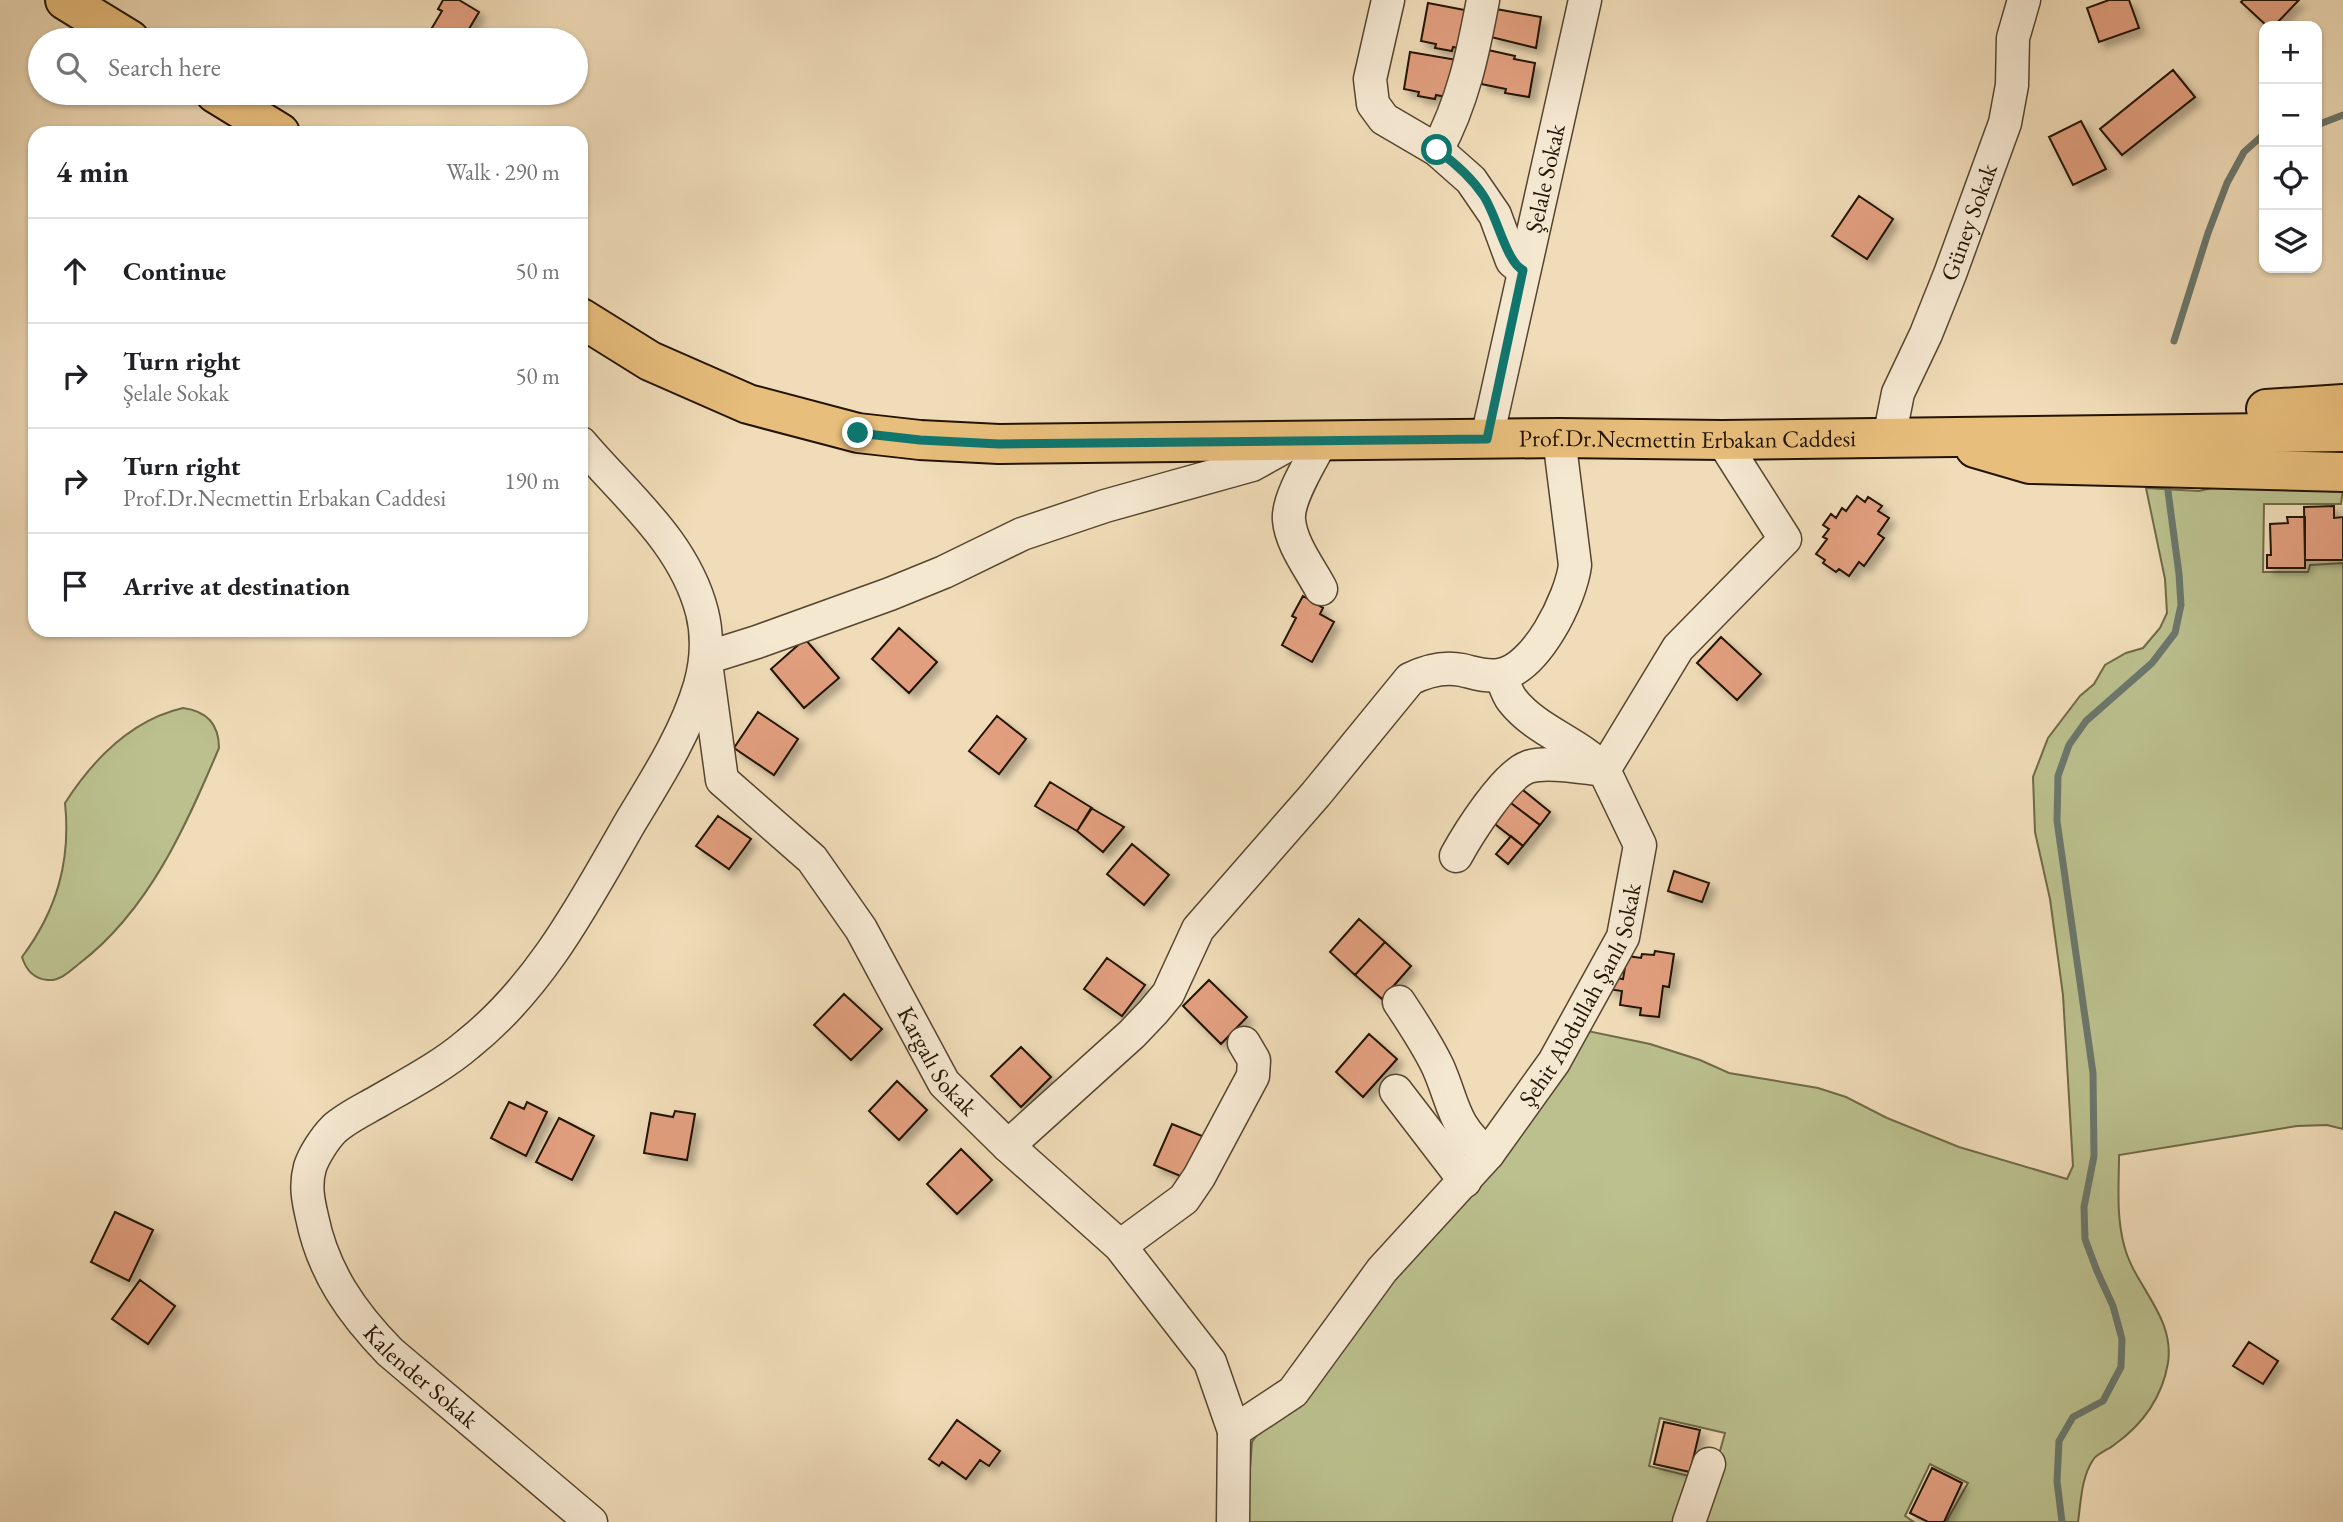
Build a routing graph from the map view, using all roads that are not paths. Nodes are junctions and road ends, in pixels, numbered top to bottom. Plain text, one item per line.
1 (65, 0) edge
2 (1388, 0) edge
3 (1483, 0) edge
4 (1585, 0) edge
5 (2024, 0) edge
6 (110, 28) edge
7 (234, 105) edge
8 (269, 126) edge
9 (1437, 150) junction
10 (1523, 270) junction
11 (588, 322) edge
12 (2343, 404) edge
13 (2343, 432) edge
14 (1936, 436) junction
15 (1559, 438) junction
16 (1889, 438) junction
17 (1487, 439) junction
18 (1310, 440) junction
19 (1722, 440) junction
20 (588, 451) edge
21 (2343, 472) edge
22 (1321, 589) dead end
23 (706, 658) junction
24 (1501, 675) junction
25 (1604, 770) junction
26 (1457, 856) dead end
27 (1399, 1002) dead end
28 (1244, 1043) dead end
29 (1396, 1091) dead end
30 (1008, 1146) junction
31 (1488, 1154) junction
32 (1465, 1181) junction
33 (1120, 1246) junction
34 (1234, 1432) junction
35 (1709, 1464) dead end
36 (591, 1522) edge
37 (1233, 1522) edge
38 (1689, 1522) edge

1 - 6 main road
2 - 9 street
3 - 9 street
4 - 10 street, Şelale Sokak
5 - 16 street, Güney Sokak
7 - 8 main road
9 - 10 street
10 - 17 street, Şelale Sokak
11 - 18 main road, Prof.Dr.Necmettin Erbakan Caddesi
12 - 14 main road, Prof.Dr.Necmettin Erbakan Caddesi
13 - 14 main road, Prof.Dr.Necmettin Erbakan Caddesi
14 - 16 main road, Prof.Dr.Necmettin Erbakan Caddesi
14 - 21 main road, Prof.Dr.Necmettin Erbakan Caddesi
15 - 17 main road, Prof.Dr.Necmettin Erbakan Caddesi
15 - 19 main road, Prof.Dr.Necmettin Erbakan Caddesi
15 - 24 street
16 - 19 main road, Prof.Dr.Necmettin Erbakan Caddesi
17 - 18 main road, Prof.Dr.Necmettin Erbakan Caddesi
18 - 22 street
18 - 23 street
19 - 25 street
20 - 23 street, Kargalı Sokak
23 - 30 street, Kargalı Sokak
23 - 36 street, Kalender Sokak
24 - 25 street
24 - 30 street
25 - 26 street
25 - 31 street, Şehit Abdullah Şanlı Sokak
27 - 31 street
28 - 33 street
29 - 32 street
30 - 33 street, Kargalı Sokak
31 - 32 street, Şehit Abdullah Şanlı Sokak
32 - 34 street, Şehit Abdullah Şanlı Sokak
33 - 34 street, Kargalı Sokak
34 - 37 street
35 - 38 street

